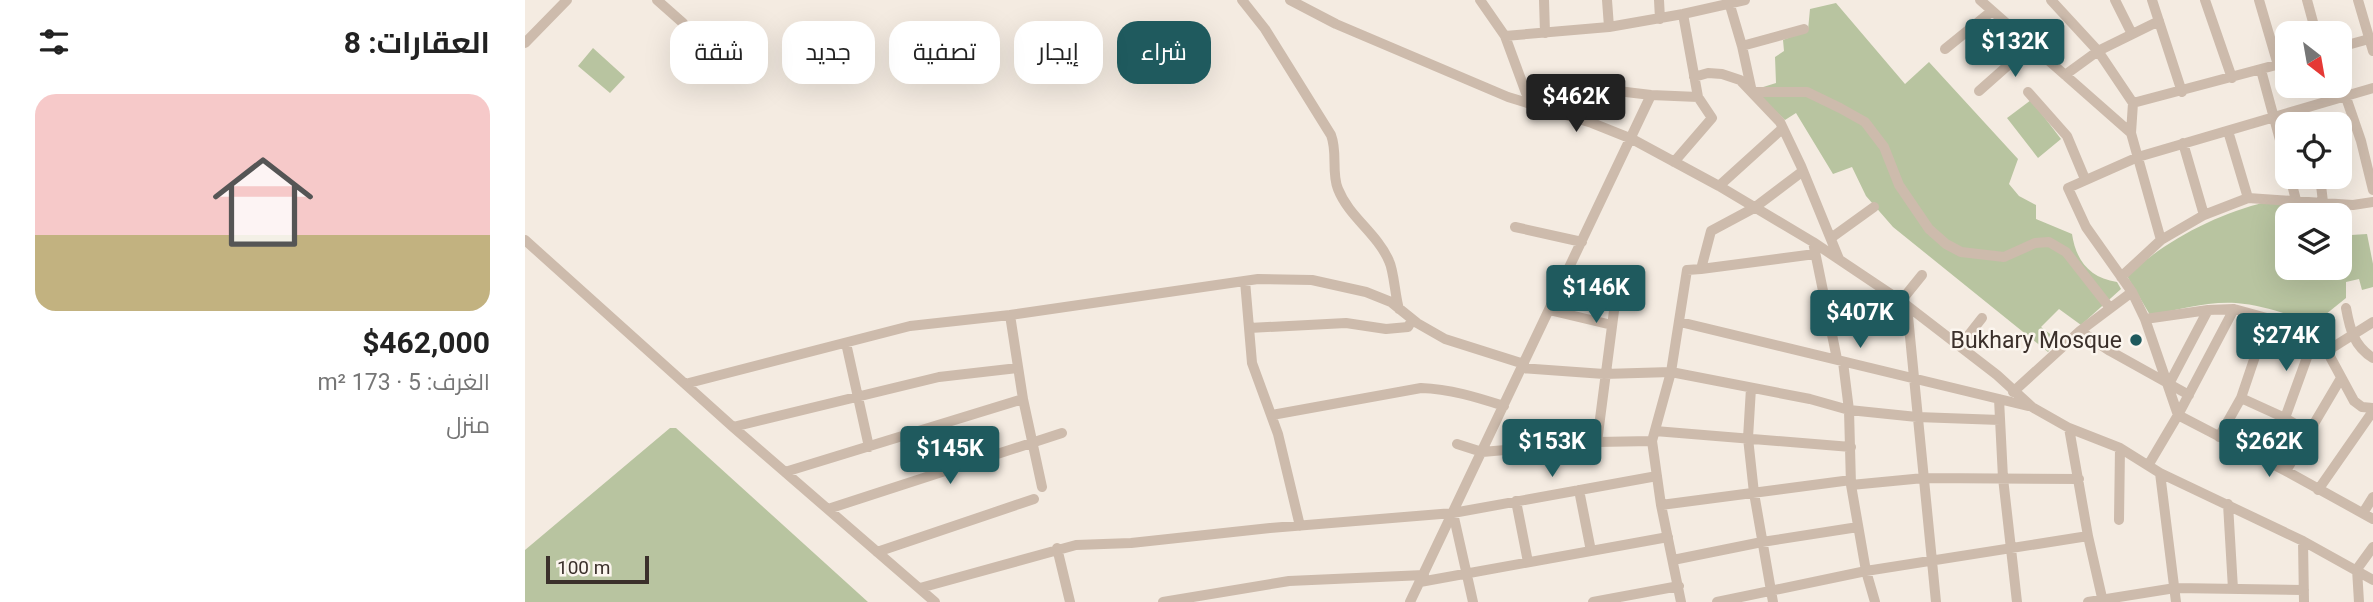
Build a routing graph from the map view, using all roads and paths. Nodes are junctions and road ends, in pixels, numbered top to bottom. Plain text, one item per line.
1 (567, 0) edge
2 (657, 0) edge
3 (1242, 0) edge
4 (1290, 0) edge
5 (1480, 0) edge
6 (1544, 0) edge
7 (1607, 0) edge
8 (1659, 0) edge
9 (1744, 0) edge
10 (1980, 0) edge
11 (2050, 0) edge
12 (2115, 0) edge
13 (2152, 0) edge
14 (2205, 0) edge
15 (2259, 0) edge
16 (2307, 0) edge
17 (2358, 0) edge
18 (1729, 2) junction
19 (1702, 4) edge
20 (1992, 11) junction
21 (2373, 11) edge
22 (1683, 14) junction
23 (2362, 14) junction
24 (1660, 19) junction
25 (681, 21) edge
26 (2159, 21) junction
27 (2313, 21) edge
28 (1609, 27) junction
29 (1804, 29) dead end
30 (1545, 33) junction
31 (2132, 34) junction
32 (1505, 36) junction
33 (2369, 39) junction
34 (2275, 42) edge
35 (525, 43) edge
36 (2352, 44) edge
37 (2031, 45) junction
38 (1742, 46) junction
39 (1945, 50) dead end
40 (2098, 51) junction
41 (2373, 51) edge
42 (2275, 65) edge
43 (2260, 70) junction
44 (2065, 75) junction
45 (1694, 77) junction
46 (2232, 78) junction
47 (1524, 87) junction
48 (1979, 91) dead end
49 (1752, 92) junction
50 (2028, 92) dead end
51 (2182, 92) junction
52 (2372, 92) edge
53 (1651, 95) junction
54 (2352, 96) edge
55 (1698, 97) junction
56 (2342, 98) edge
57 (2345, 98) edge
58 (1529, 103) junction
59 (2133, 103) junction
60 (2301, 110) joint
61 (2294, 112) edge
62 (2275, 118) joint
63 (1783, 128) junction
64 (2228, 131) junction
65 (2131, 133) junction
66 (1632, 139) junction
67 (2183, 143) junction
68 (2138, 157) junction
69 (1675, 162) junction
70 (1803, 171) junction
71 (2085, 179) junction
72 (1719, 186) junction
73 (2293, 189) edge
74 (2321, 189) edge
75 (2373, 190) edge
76 (2248, 198) junction
77 (2296, 201) junction
78 (2323, 202) junction
79 (2373, 202) edge
80 (1874, 207) dead end
81 (1754, 208) junction
82 (2204, 215) junction
83 (1515, 227) dead end
84 (1831, 238) junction
85 (525, 240) edge
86 (2161, 240) junction
87 (1582, 242) junction
88 (1812, 242) junction
89 (1815, 254) junction
90 (1839, 260) junction
91 (1701, 269) junction
92 (1922, 275) dead end
93 (2121, 277) junction
94 (1618, 280) dead end
95 (1245, 281) junction
96 (2132, 292) junction
97 (1904, 304) junction
98 (2110, 308) junction
99 (2234, 309) junction
100 (2346, 309) dead end
101 (1399, 310) junction
102 (1549, 310) junction
103 (2208, 310) junction
104 (1010, 315) junction
105 (1982, 318) dead end
106 (2268, 318) junction
107 (2145, 319) junction
108 (1412, 320) junction
109 (1680, 322) junction
110 (2373, 322) edge
111 (1612, 325) junction
112 (1249, 328) junction
113 (2080, 331) junction
114 (2352, 335) junction
115 (2314, 338) junction
116 (846, 343) junction
117 (1960, 346) junction
118 (2327, 351) junction
119 (2373, 358) edge
120 (1840, 360) junction
121 (1523, 366) junction
122 (1018, 368) junction
123 (1671, 372) junction
124 (1604, 374) junction
125 (1913, 377) junction
126 (2341, 378) junction
127 (685, 384) junction
128 (2169, 384) junction
129 (1751, 388) junction
130 (2013, 392) junction
131 (2189, 395) junction
132 (857, 396) junction
133 (2241, 398) junction
134 (1023, 399) junction
135 (1999, 399) junction
136 (1504, 406) junction
137 (2032, 407) junction
138 (1849, 410) junction
139 (2373, 410) edge
140 (1272, 415) junction
141 (2178, 415) junction
142 (1917, 417) junction
143 (2285, 418) junction
144 (2000, 420) junction
145 (733, 427) junction
146 (2069, 428) junction
147 (2309, 432) junction
148 (1062, 433) dead end
149 (1653, 436) junction
150 (2219, 437) junction
151 (1748, 438) junction
152 (1597, 442) junction
153 (1031, 443) junction
154 (1457, 444) dead end
155 (869, 447) junction
156 (1851, 447) junction
157 (2120, 448) junction
158 (1482, 452) junction
159 (2149, 464) junction
160 (2286, 471) junction
161 (785, 472) junction
162 (2160, 473) junction
163 (1657, 476) junction
164 (1924, 478) junction
165 (2003, 478) junction
166 (2079, 479) junction
167 (1851, 482) junction
168 (1042, 487) dead end
169 (1579, 490) junction
170 (2318, 490) junction
171 (1753, 493) junction
172 (2373, 497) edge
173 (1034, 499) dead end
174 (1516, 501) junction
175 (2228, 504) junction
176 (1661, 505) junction
177 (828, 509) junction
178 (1453, 513) junction
179 (2363, 513) junction
180 (2373, 519) edge
181 (2119, 520) dead end
182 (1300, 526) junction
183 (1858, 527) junction
184 (2088, 536) junction
185 (1668, 537) junction
186 (1762, 541) junction
187 (2303, 541) junction
188 (2373, 547) edge
189 (1057, 548) junction
190 (2010, 548) junction
191 (1591, 551) junction
192 (877, 552) junction
193 (1673, 560) junction
194 (1931, 561) junction
195 (1528, 562) junction
196 (2357, 569) junction
197 (1865, 570) junction
198 (1465, 574) junction
199 (1422, 578) junction
200 (2373, 580) edge
201 (1679, 586) junction
202 (920, 588) junction
203 (2175, 588) junction
204 (1771, 589) junction
205 (2232, 589) junction
206 (2304, 590) junction
207 (2103, 601) edge
208 (935, 602) edge
209 (1070, 602) edge
210 (1163, 602) edge
211 (1411, 602) edge
212 (1473, 602) edge
213 (1593, 602) edge
214 (1681, 602) edge
215 (1717, 602) edge
216 (1773, 602) edge
217 (1872, 602) edge
218 (1936, 602) edge
219 (2017, 602) edge
220 (2088, 602) edge
221 (2176, 602) edge
222 (2304, 602) edge
223 (2358, 602) edge

1 - 35 street
2 - 25 street
3 - 101 street
4 - 58 street
5 - 32 street
6 - 30 street
7 - 28 street
8 - 24 street
9 - 18 street
10 - 20 street
11 - 40 street
12 - 31 street
13 - 26 street
14 - 46 street
15 - 34 street
16 - 27 street
17 - 23 street
18 - 19 street
18 - 38 street
19 - 22 street
20 - 37 street
20 - 39 street
21 - 23 street
22 - 24 street
22 - 45 street
23 - 33 street
24 - 28 street
26 - 31 street
26 - 51 street
28 - 30 street
29 - 38 street
30 - 32 street
31 - 40 street
32 - 47 street
33 - 36 street
33 - 41 street
37 - 44 street
37 - 48 street
38 - 49 street
40 - 44 street
40 - 59 street
42 - 43 street
43 - 46 street
43 - 62 street
44 - 65 street
45 - 49 street
45 - 55 street
46 - 51 street
47 - 53 street
47 - 58 street
49 - 63 street
49 - 98 street
50 - 71 street
51 - 59 street
52 - 54 street
53 - 55 street
53 - 66 street
55 - 69 street
56 - 60 street
57 - 75 street
58 - 66 street
59 - 65 street
60 - 61 street
62 - 64 street
63 - 70 street
63 - 72 street
64 - 67 street
64 - 76 street
65 - 68 street
66 - 69 street
66 - 87 street
67 - 68 street
67 - 82 street
68 - 71 street
68 - 86 street
69 - 72 street
70 - 81 street
70 - 84 street
71 - 93 street
72 - 81 street
73 - 77 street
74 - 78 street
76 - 77 street
76 - 82 street
77 - 78 street
78 - 79 street
80 - 84 street
81 - 88 street
81 - 91 street
82 - 86 street
83 - 87 street
84 - 90 street
85 - 127 street
86 - 93 street
87 - 102 street
88 - 89 street
88 - 90 street
89 - 91 street
89 - 120 street
90 - 97 street
91 - 109 street
92 - 97 street
93 - 96 street
94 - 111 street
95 - 101 street
95 - 104 street
95 - 112 street
96 - 98 street
96 - 107 street
97 - 117 street
97 - 125 street
98 - 113 street
99 - 103 street
99 - 106 street
99 - 131 street
100 - 114 street
101 - 108 street
102 - 111 street
102 - 121 street
103 - 107 street
103 - 128 street
104 - 116 street
104 - 122 street
105 - 117 street
106 - 115 street
106 - 133 street
107 - 128 street
108 - 112 street
108 - 121 street
109 - 120 street
109 - 123 street
110 - 114 street
111 - 124 street
112 - 140 street
113 - 128 street
113 - 130 street
114 - 118 street
114 - 119 street
115 - 118 street
115 - 143 street
116 - 127 street
116 - 132 street
117 - 130 street
118 - 126 street
120 - 125 street
120 - 138 street
121 - 124 street
121 - 136 street
122 - 132 street
122 - 134 street
123 - 124 street
123 - 129 street
123 - 149 street
124 - 152 street
125 - 135 street
125 - 142 street
126 - 139 street
126 - 147 street
127 - 145 street
128 - 131 street
128 - 141 street
129 - 138 street
129 - 151 street
130 - 137 street
131 - 141 street
132 - 145 street
132 - 155 street
133 - 143 street
133 - 150 street
134 - 153 street
134 - 155 street
135 - 137 street
135 - 144 street
136 - 140 street
136 - 158 street
137 - 146 street
138 - 142 street
138 - 156 street
139 - 170 street
140 - 182 street
141 - 150 street
141 - 159 street
142 - 144 street
142 - 164 street
143 - 147 street
144 - 165 street
145 - 161 street
146 - 157 street
146 - 166 street
147 - 160 street
148 - 153 street
149 - 151 street
149 - 152 street
149 - 163 street
150 - 160 street
151 - 156 street
151 - 171 street
152 - 158 street
153 - 168 street
153 - 177 street
154 - 158 street
155 - 161 street
156 - 167 street
157 - 159 street
157 - 181 street
158 - 178 street
159 - 162 street
160 - 170 street
161 - 177 street
162 - 175 street
162 - 203 street
163 - 169 street
163 - 176 street
164 - 165 street
164 - 167 street
164 - 194 street
165 - 166 street
165 - 190 street
166 - 184 street
167 - 171 street
167 - 183 street
169 - 174 street
169 - 191 street
170 - 179 street
171 - 176 street
171 - 186 street
172 - 179 street
173 - 192 street
174 - 178 street
174 - 195 street
175 - 187 street
175 - 205 street
176 - 185 street
177 - 192 street
178 - 182 street
178 - 198 street
178 - 199 street
179 - 180 street
182 - 189 street
183 - 186 street
183 - 197 street
184 - 190 street
184 - 207 street
185 - 191 street
185 - 193 street
186 - 193 street
186 - 204 street
187 - 196 street
187 - 206 street
188 - 196 street
189 - 202 street
189 - 209 street
190 - 194 street
190 - 219 street
191 - 195 street
192 - 202 street
193 - 201 street
194 - 197 street
194 - 218 street
195 - 198 street
196 - 200 street
196 - 223 street
197 - 204 street
197 - 217 street
198 - 199 street
198 - 212 street
199 - 210 street
199 - 211 street
201 - 213 street
201 - 214 street
202 - 208 street
203 - 205 street
203 - 207 street
203 - 221 street
204 - 215 street
204 - 216 street
205 - 206 street
206 - 222 street
207 - 220 street

